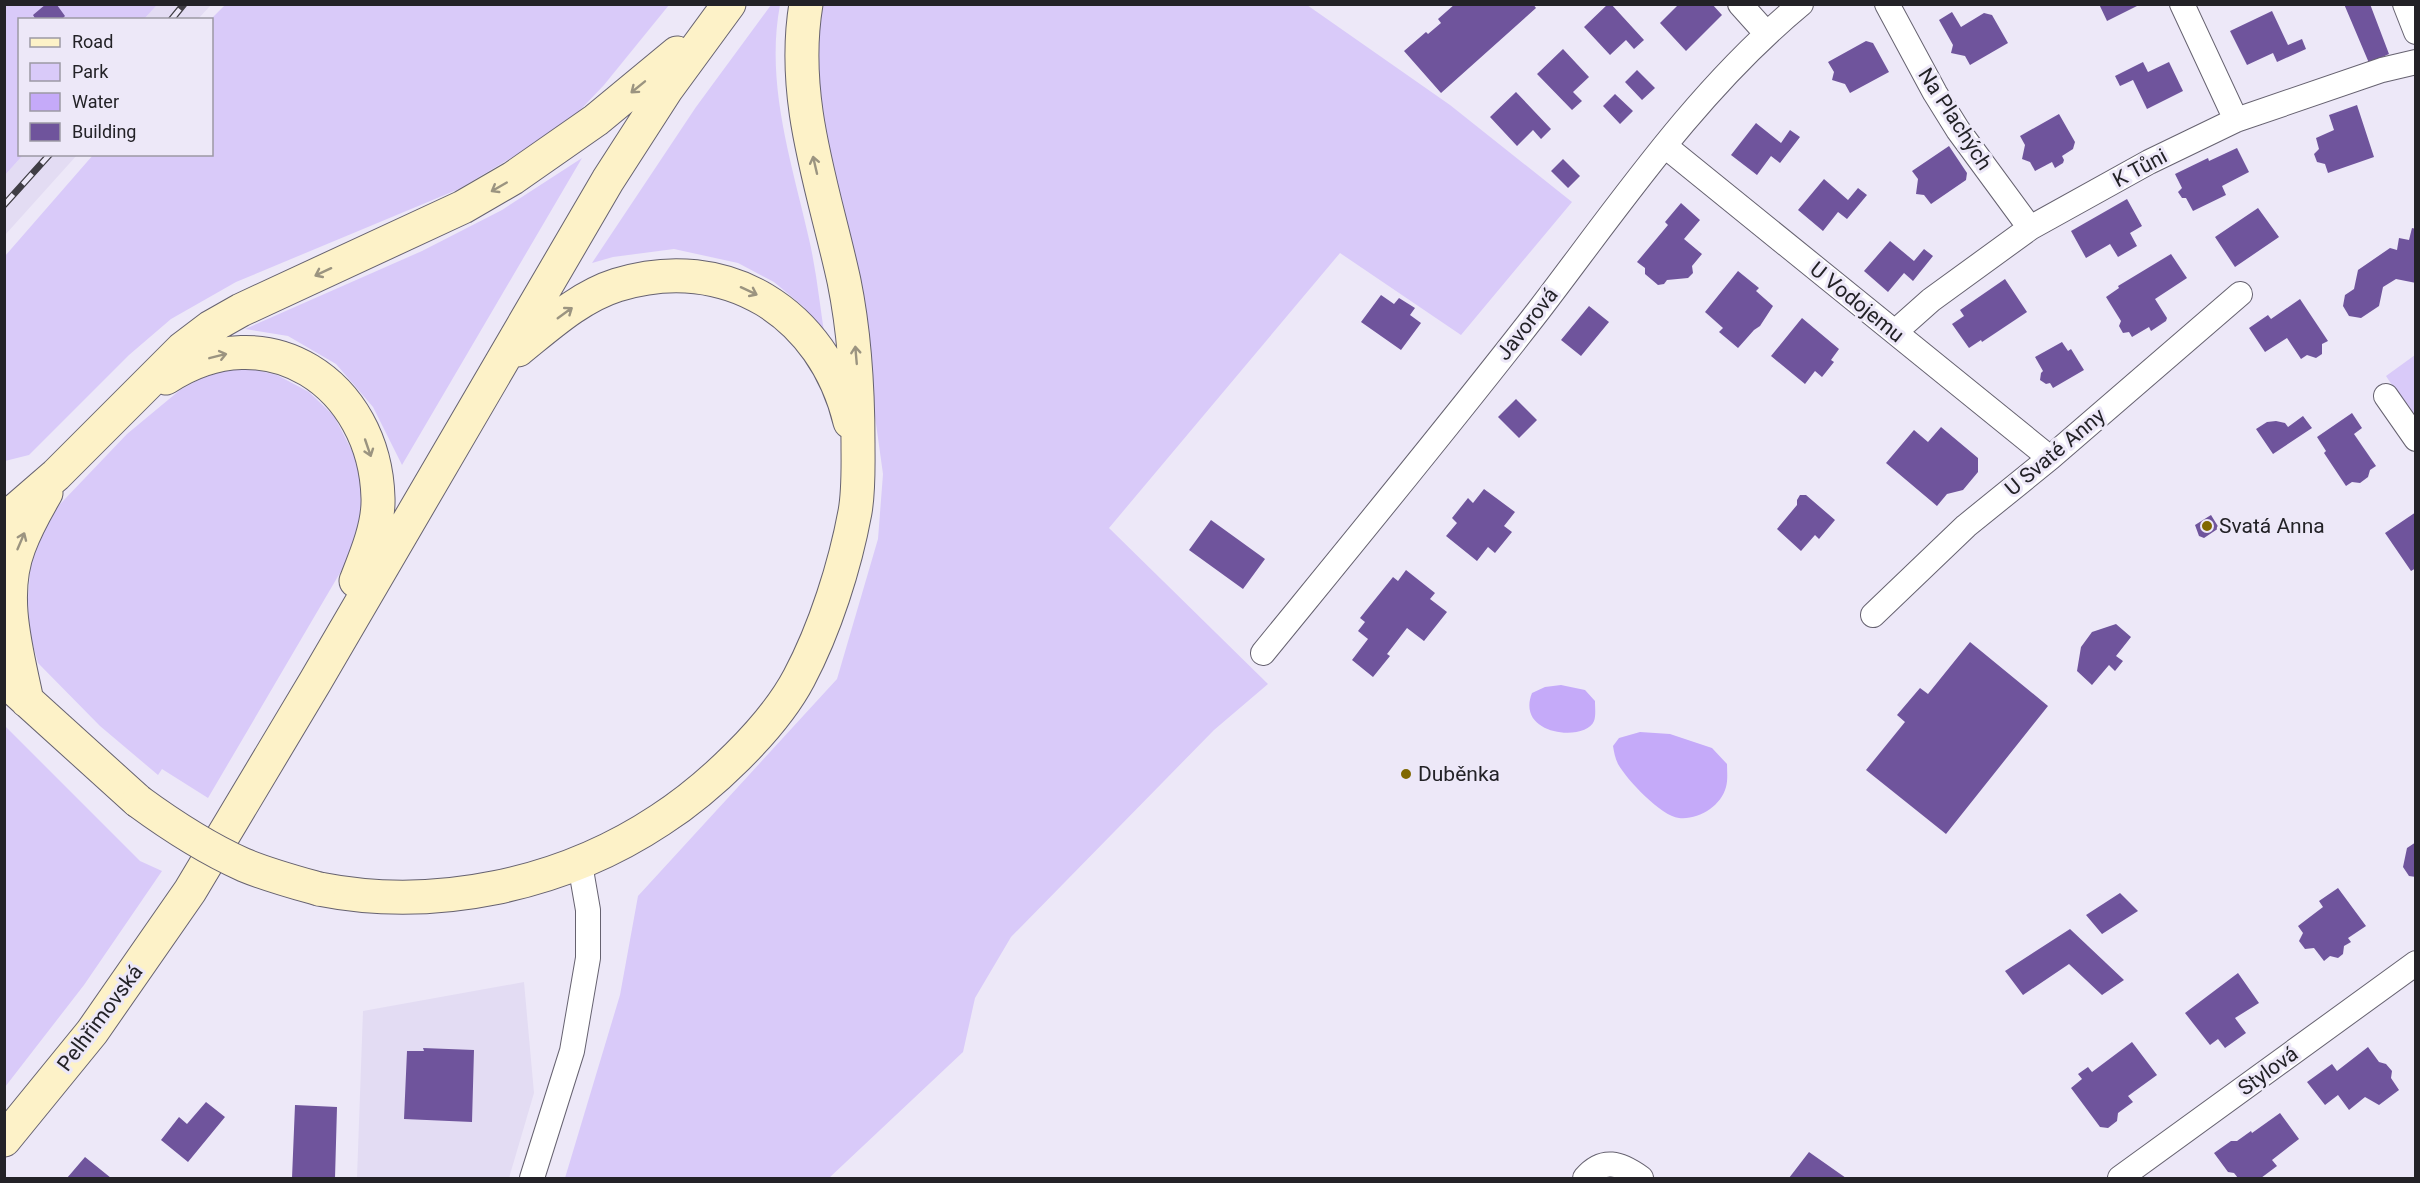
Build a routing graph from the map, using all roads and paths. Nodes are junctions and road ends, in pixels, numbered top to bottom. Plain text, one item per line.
1 (728, 4) edge
2 (806, 4) edge
3 (1740, 4) edge
4 (1802, 4) edge
5 (1887, 4) edge
6 (2182, 4) edge
7 (2405, 4) edge
8 (1766, 33) junction
9 (2415, 33) edge
10 (2415, 62) edge
11 (2236, 120) junction
12 (1665, 146) junction
13 (2030, 228) junction
14 (2240, 294) dead end
15 (1895, 332) junction
16 (502, 362) junction
17 (2386, 396) dead end
18 (130, 402) junction
19 (2415, 439) edge
20 (858, 456) junction
21 (2050, 458) junction
22 (56, 475) junction
23 (4, 509) edge
24 (4, 520) edge
25 (1873, 615) dead end
26 (1263, 653) dead end
27 (315, 682) junction
28 (16, 691) edge
29 (580, 864) junction
30 (2415, 963) edge
31 (4, 1140) edge
32 (532, 1179) edge
33 (1585, 1179) edge
34 (1641, 1179) edge
35 (2120, 1179) edge

1 - 16 main road
1 -> 18 main road
20 -> 2 main road
3 - 8 street
4 - 8 street, Javorová
5 - 13 street, Na Plachých
6 - 11 street
7 - 9 street
8 - 12 street, Javorová
10 - 11 street, K Tůni
11 - 13 street, K Tůni
12 - 15 street, U Vodojemu
12 - 26 street, Javorová
13 - 15 street, K Tůni
14 - 21 street, U Svaté Anny
15 - 21 street, U Vodojemu
16 -> 20 main road
16 - 27 main road
17 - 19 street
18 - 22 main road
18 -> 27 main road
20 - 29 main road
21 - 25 street, U Svaté Anny
22 - 23 main road
22 - 24 main road
28 -> 22 main road
27 - 31 main road, Pelhřimovská
28 - 29 main road, bridge
29 - 32 street
30 - 35 street, Stylová
33 - 34 street

